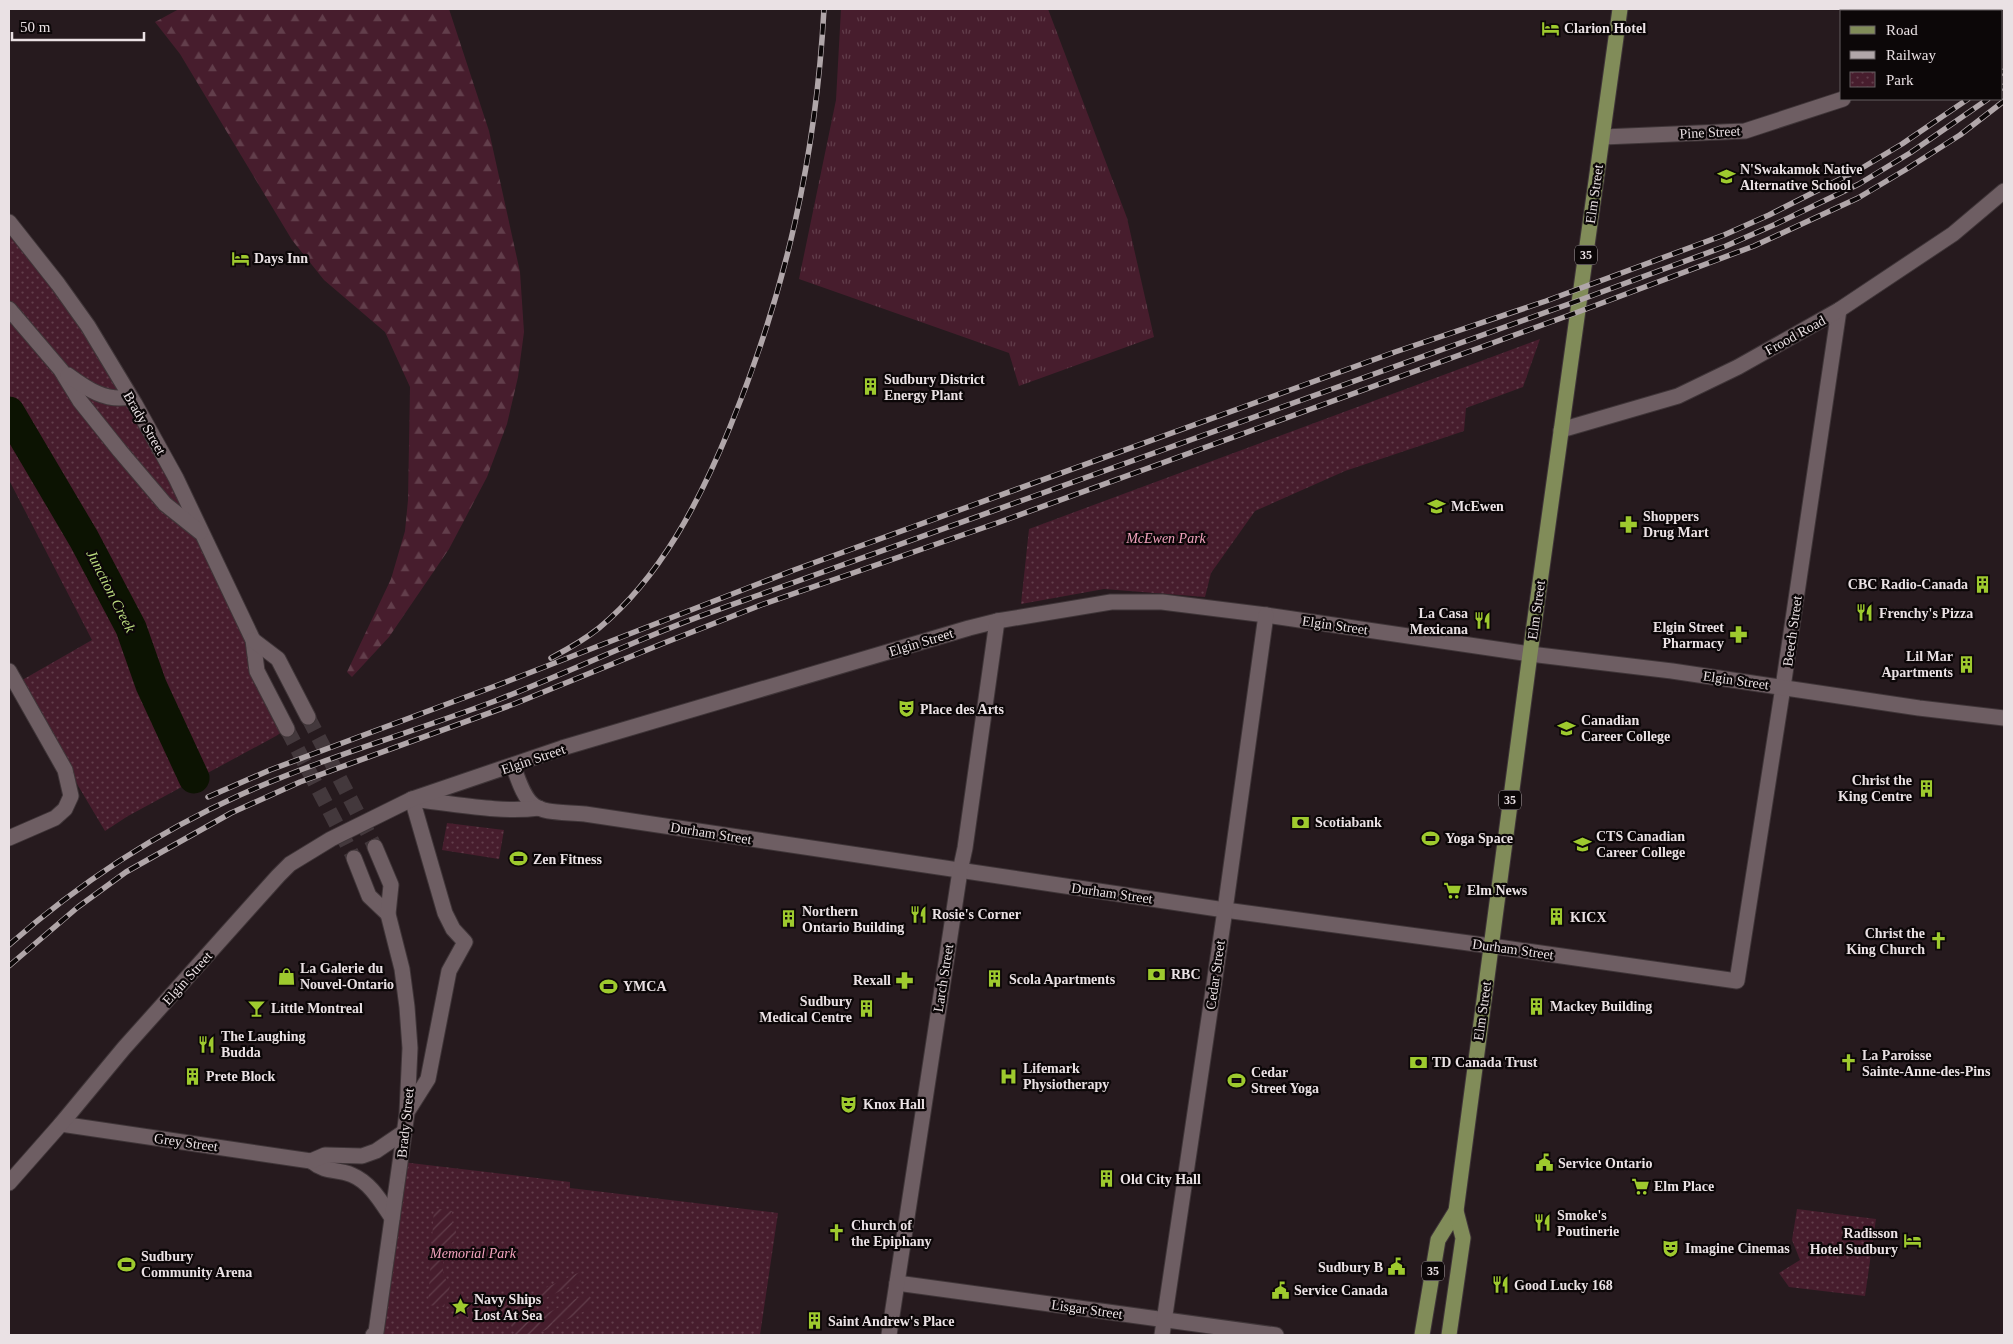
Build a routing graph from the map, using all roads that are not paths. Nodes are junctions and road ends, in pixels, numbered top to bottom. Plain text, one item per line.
1 (1620, 9) edge
2 (1840, 100) edge
3 (1603, 137) junction
4 (2004, 191) edge
5 (9, 222) edge
6 (9, 309) edge
7 (1839, 310) junction
8 (61, 370) junction
9 (130, 397) junction
10 (1561, 430) junction
11 (203, 535) junction
12 (1266, 615) junction
13 (997, 621) junction
14 (253, 640) junction
15 (1530, 654) junction
16 (9, 671) edge
17 (1783, 687) junction
18 (308, 717) tunnel mouth
19 (2004, 718) edge
20 (287, 729) tunnel mouth
21 (513, 765) junction
22 (412, 800) junction
23 (539, 808) junction
24 (9, 838) edge
25 (375, 847) tunnel mouth
26 (354, 858) tunnel mouth
27 (960, 871) junction
28 (1225, 910) junction
29 (388, 914) junction
30 (1491, 946) junction
31 (1737, 981) joint
32 (407, 1112) junction
33 (61, 1124) junction
34 (404, 1132) junction
35 (311, 1161) junction
36 (9, 1183) edge
37 (1456, 1211) junction
38 (392, 1218) junction
39 (897, 1283) junction
40 (1163, 1328) edge
41 (375, 1334) edge
42 (889, 1335) edge
43 (1276, 1335) edge
44 (1422, 1335) edge
45 (1449, 1335) edge

1 - 3 main road, Elm Street / 35
2 - 3 street, Pine Street
3 - 10 main road, Elm Street / 35
4 - 7 street, Frood Road
5 - 9 street, Brady Street
6 - 8 street
7 - 10 street, Frood Road
7 - 17 street, Beech Street
8 - 9 street
8 - 11 street
9 - 11 street, Brady Street
10 - 15 main road, Elm Street / 35
11 - 14 street, Brady Street
12 - 13 street, Elgin Street
12 - 15 street, Elgin Street
12 - 28 street, Cedar Street
13 - 21 street, Elgin Street
13 - 27 street, Larch Street
14 - 18 street, Brady Street
14 - 20 street, Brady Street
15 - 17 street, Elgin Street
15 - 30 main road, Elm Street / 35
16 - 24 street
17 - 19 street, Elgin Street
17 - 31 street, Beech Street
21 - 22 street, Elgin Street
21 - 23 street
22 - 23 street, Durham Street
22 - 32 street
22 - 33 street, Elgin Street
23 - 27 street, Durham Street
25 - 29 street, Brady Street
26 - 29 street
27 - 28 street, Durham Street
27 - 39 street, Larch Street
28 - 30 street, Durham Street
28 - 40 street, Cedar Street
29 - 32 street, Brady Street
30 - 31 street, Durham Street
30 - 37 main road, Elm Street / 35
32 - 34 street, Brady Street
33 - 35 street, Grey Street
33 - 36 street, Elgin Street
34 - 35 street
34 - 38 street, Brady Street
35 - 38 street
37 - 44 main road, Elm Street / 35
37 - 45 main road, Elm Street / 35
38 - 41 street, Brady Street
39 - 40 street, Lisgar Street
39 - 42 street, Larch Street
40 - 43 street, Lisgar Street

